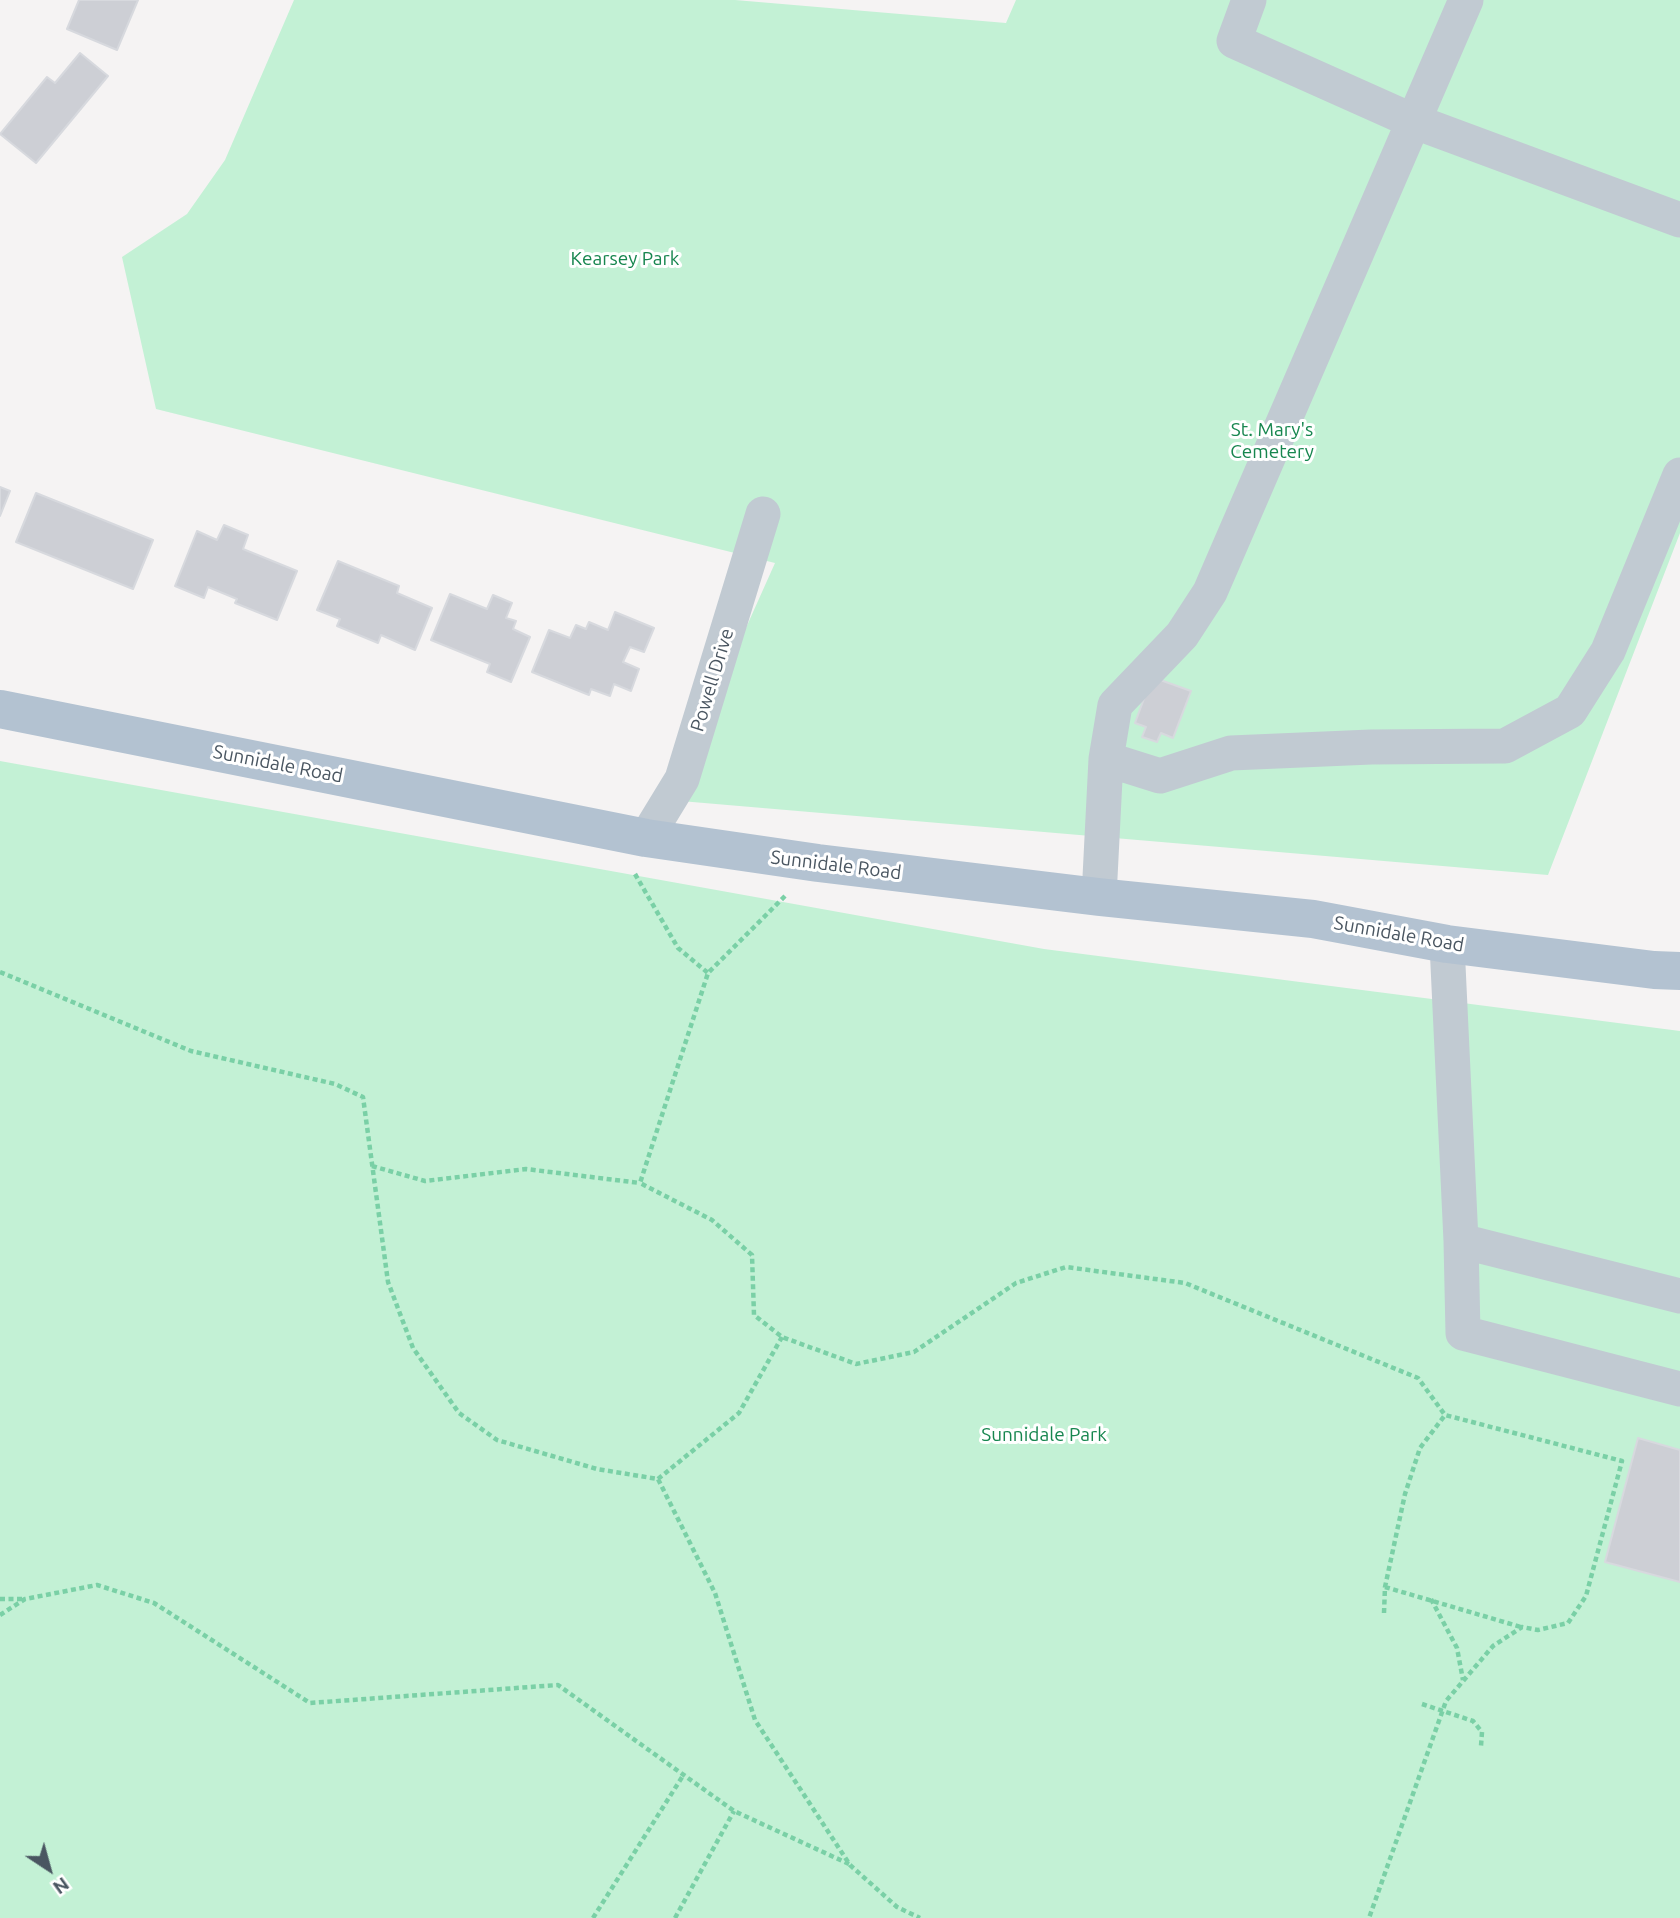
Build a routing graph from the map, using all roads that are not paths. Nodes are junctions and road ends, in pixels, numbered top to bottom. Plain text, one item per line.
1 (1249, 0) edge
2 (1466, 0) edge
3 (1413, 121) junction
4 (1680, 220) edge
5 (1680, 475) edge
6 (763, 514) dead end
7 (0, 709) edge
8 (1106, 760) junction
9 (646, 838) junction
10 (1099, 897) junction
11 (1447, 944) junction
12 (1680, 971) edge
13 (1461, 1241) junction
14 (1680, 1296) edge
15 (1680, 1389) edge

1 - 3 street
2 - 3 street
3 - 4 street
3 - 8 street
5 - 8 street
6 - 9 street, Powell Drive
7 - 9 main road, Sunnidale Road
8 - 10 street
9 - 10 main road, Sunnidale Road
10 - 11 main road, Sunnidale Road
11 - 12 main road, Sunnidale Road
11 - 13 street
13 - 14 street
13 - 15 street

